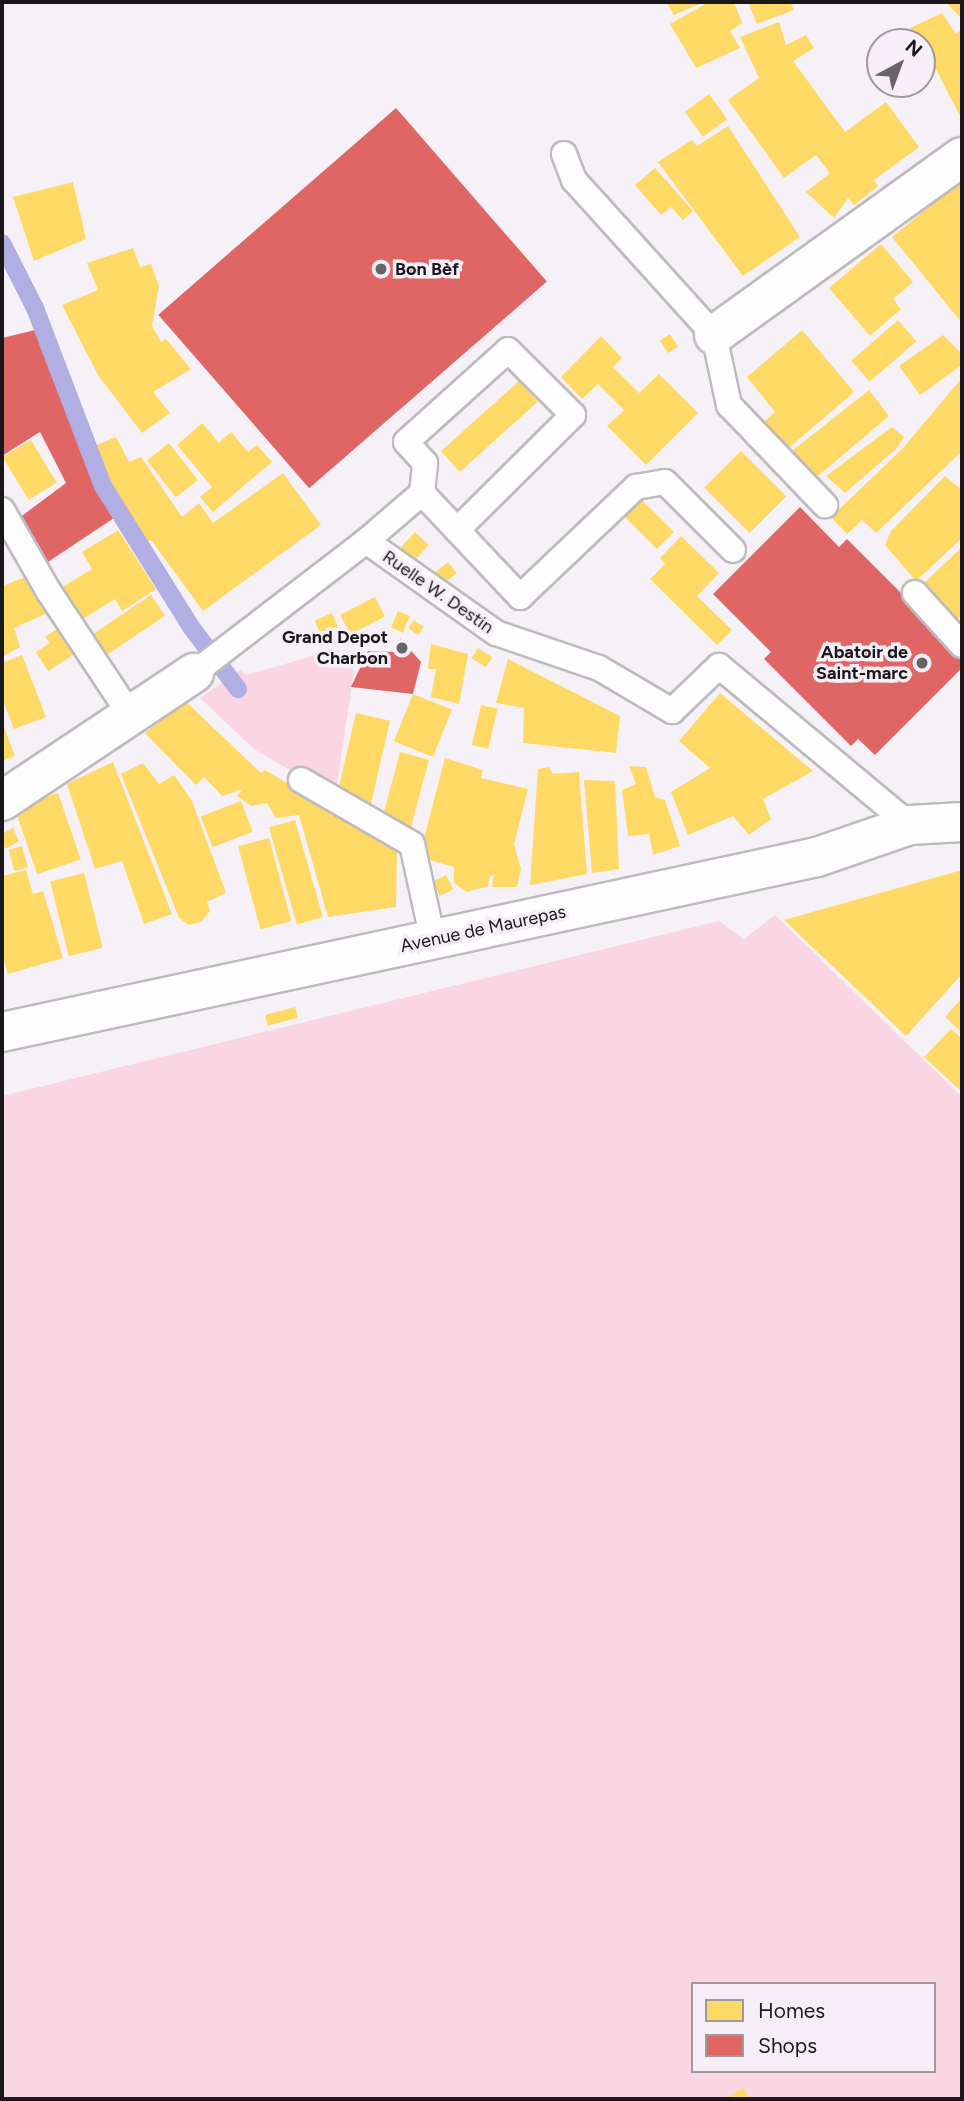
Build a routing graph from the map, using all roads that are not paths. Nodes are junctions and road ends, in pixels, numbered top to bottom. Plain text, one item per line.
1 (564, 155) dead end
2 (962, 157) edge
3 (714, 335) junction
4 (422, 493) junction
5 (825, 505) dead end
6 (2, 510) edge
7 (457, 530) junction
8 (366, 541) junction
9 (733, 550) dead end
10 (915, 593) dead end
11 (962, 645) edge
12 (194, 673) joint
13 (131, 716) junction
14 (301, 780) dead end
15 (2, 801) edge
16 (962, 822) edge
17 (910, 825) junction
18 (433, 940) junction
19 (2, 1032) edge

1 - 3 lane
2 - 3 street
3 - 5 lane
4 - 7 lane
4 - 7 lane
4 - 8 lane
6 - 13 lane
7 - 9 lane
8 - 12 lane, Ruelle W. Destin
8 - 17 lane, Ruelle W. Destin
10 - 11 lane
12 - 13 street, Ruelle W. Destin
13 - 15 street, Ruelle W. Destin
14 - 18 lane
16 - 17 street, Avenue de Maurepas
17 - 18 street, Avenue de Maurepas
18 - 19 street, Avenue de Maurepas

